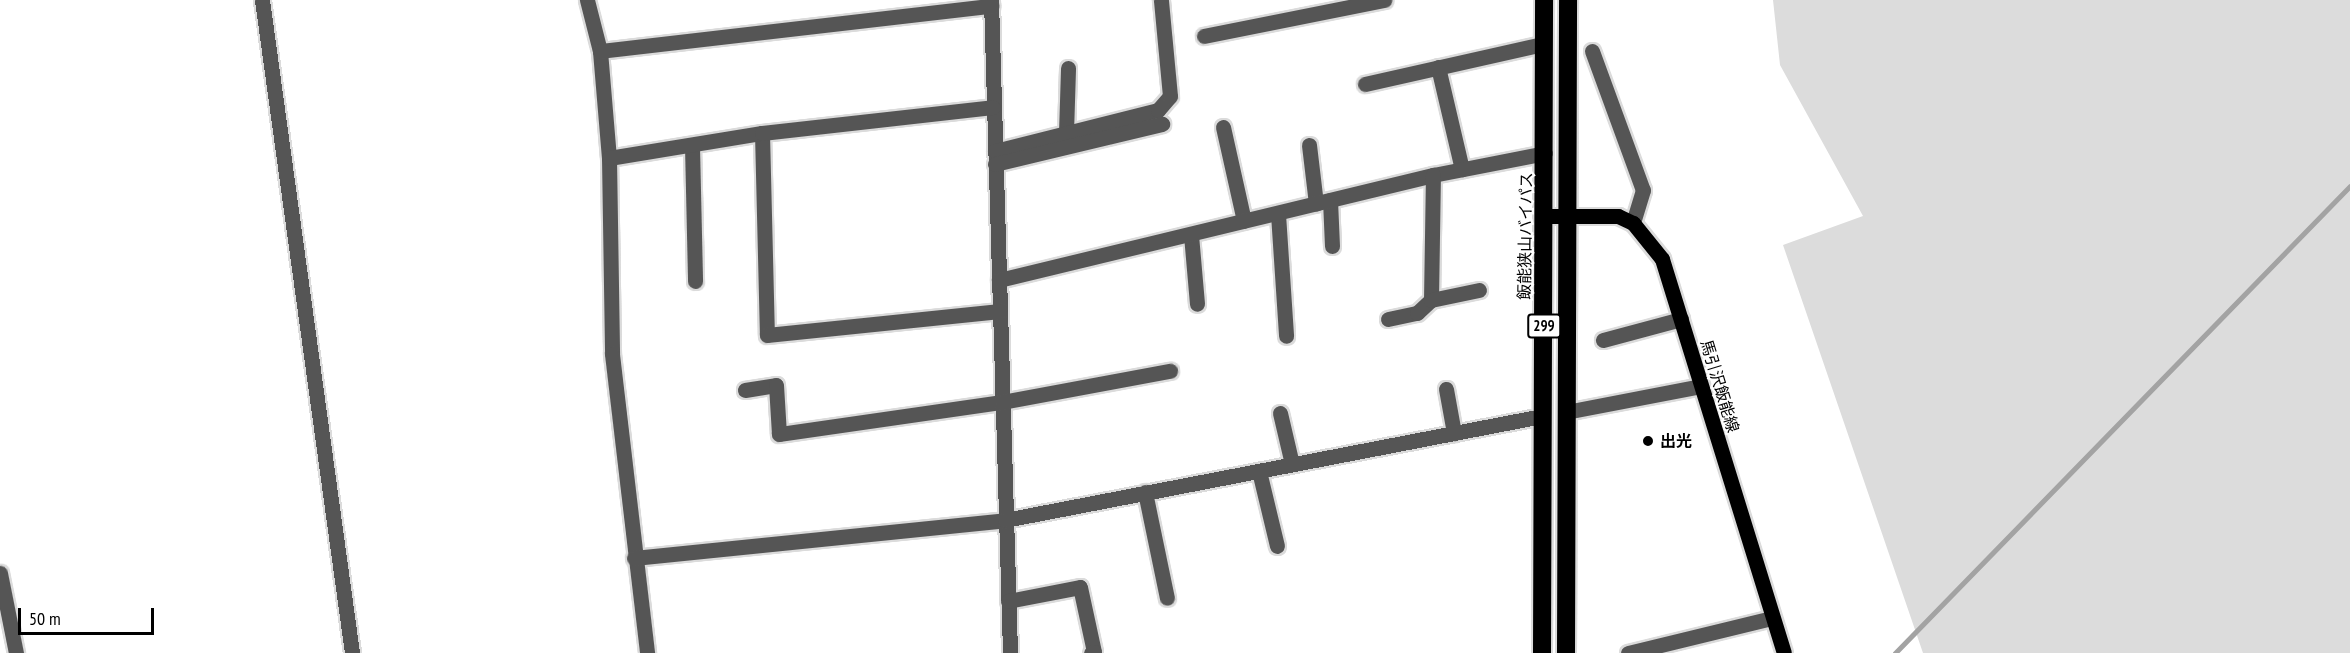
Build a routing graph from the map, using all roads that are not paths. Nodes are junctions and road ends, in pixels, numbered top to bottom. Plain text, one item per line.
1 (262, 0) edge
2 (587, 0) edge
3 (1161, 0) edge
4 (1311, 0) edge
5 (1384, 0) edge
6 (1544, 0) edge
7 (1568, 0) edge
8 (991, 3) edge
9 (1313, 16) junction
10 (1204, 36) dead end
11 (1543, 44) junction
12 (600, 51) junction
13 (1592, 51) dead end
14 (1438, 67) junction
15 (1068, 68) dead end
16 (1365, 84) dead end
17 (993, 107) junction
18 (1162, 124) dead end
19 (1223, 127) dead end
20 (762, 133) junction
21 (1066, 133) junction
22 (1309, 145) dead end
23 (692, 146) junction
24 (1545, 153) junction
25 (995, 157) junction
26 (609, 158) junction
27 (1462, 169) junction
28 (1433, 175) junction
29 (1323, 202) junction
30 (1278, 214) junction
31 (1569, 215) junction
32 (1545, 216) junction
33 (1244, 221) junction
34 (1633, 223) junction
35 (1191, 235) junction
36 (1332, 246) dead end
37 (999, 280) junction
38 (695, 282) dead end
39 (1479, 290) dead end
40 (1431, 300) junction
41 (1197, 304) dead end
42 (1000, 311) junction
43 (1388, 319) dead end
44 (1681, 319) junction
45 (1286, 336) dead end
46 (1603, 340) dead end
47 (1170, 371) dead end
48 (1701, 386) junction
49 (1446, 389) dead end
50 (745, 390) dead end
51 (1002, 402) junction
52 (1280, 412) dead end
53 (1566, 412) junction
54 (1542, 416) junction
55 (1454, 433) junction
56 (1292, 464) junction
57 (1259, 471) junction
58 (1145, 492) junction
59 (1005, 520) junction
60 (1277, 546) dead end
61 (633, 558) junction
62 (0, 573) edge
63 (1167, 598) dead end
64 (1008, 601) junction
65 (1772, 618) junction
66 (16, 653) edge
67 (352, 653) edge
68 (647, 653) edge
69 (1010, 653) edge
70 (1091, 653) edge
71 (1542, 653) edge
72 (1566, 653) edge
73 (1628, 653) edge
74 (1784, 653) edge

1 - 67 street
2 - 12 street
3 - 21 street
4 - 9 street
5 - 9 street
6 - 11 highway, 飯能狭山バイパス / 299
7 - 31 highway, 299
8 - 12 street
8 - 17 street
9 - 10 street
11 - 14 street
11 - 24 highway, 飯能狭山バイパス / 299
12 - 26 street
13 - 34 street
14 - 16 street
14 - 27 street
15 - 21 street
17 - 20 street
17 - 25 street
18 - 25 street
19 - 33 street
20 - 23 street
20 - 42 street
21 - 25 street
22 - 29 street
23 - 26 street
23 - 38 street
24 - 27 street
24 - 32 highway, 飯能狭山バイパス / 299
25 - 37 street
26 - 61 street
27 - 28 street
28 - 29 street
28 - 40 street
29 - 30 street
29 - 36 street
30 - 33 street
30 - 45 street
31 - 32 main road
31 - 34 main road
31 - 53 highway, 299
32 - 54 highway, 飯能狭山バイパス / 299
33 - 35 street
34 - 44 main road, 馬引沢飯能線
35 - 37 street
35 - 41 street
37 - 42 street
39 - 40 street
40 - 43 street
42 - 51 street
44 - 46 street
44 - 48 main road, 馬引沢飯能線
47 - 51 street
48 - 53 street
48 - 65 main road, 馬引沢飯能線
49 - 55 street
50 - 51 street
51 - 59 street
52 - 56 street
53 - 72 highway, 299
54 - 55 street
54 - 71 highway, 飯能狭山バイパス / 299
55 - 56 street
56 - 57 street
57 - 58 street
57 - 60 street
58 - 59 street
58 - 63 street
59 - 61 street
59 - 64 street
61 - 68 street
62 - 66 street
64 - 69 street
64 - 70 street
65 - 73 street
65 - 74 main road, 馬引沢飯能線

